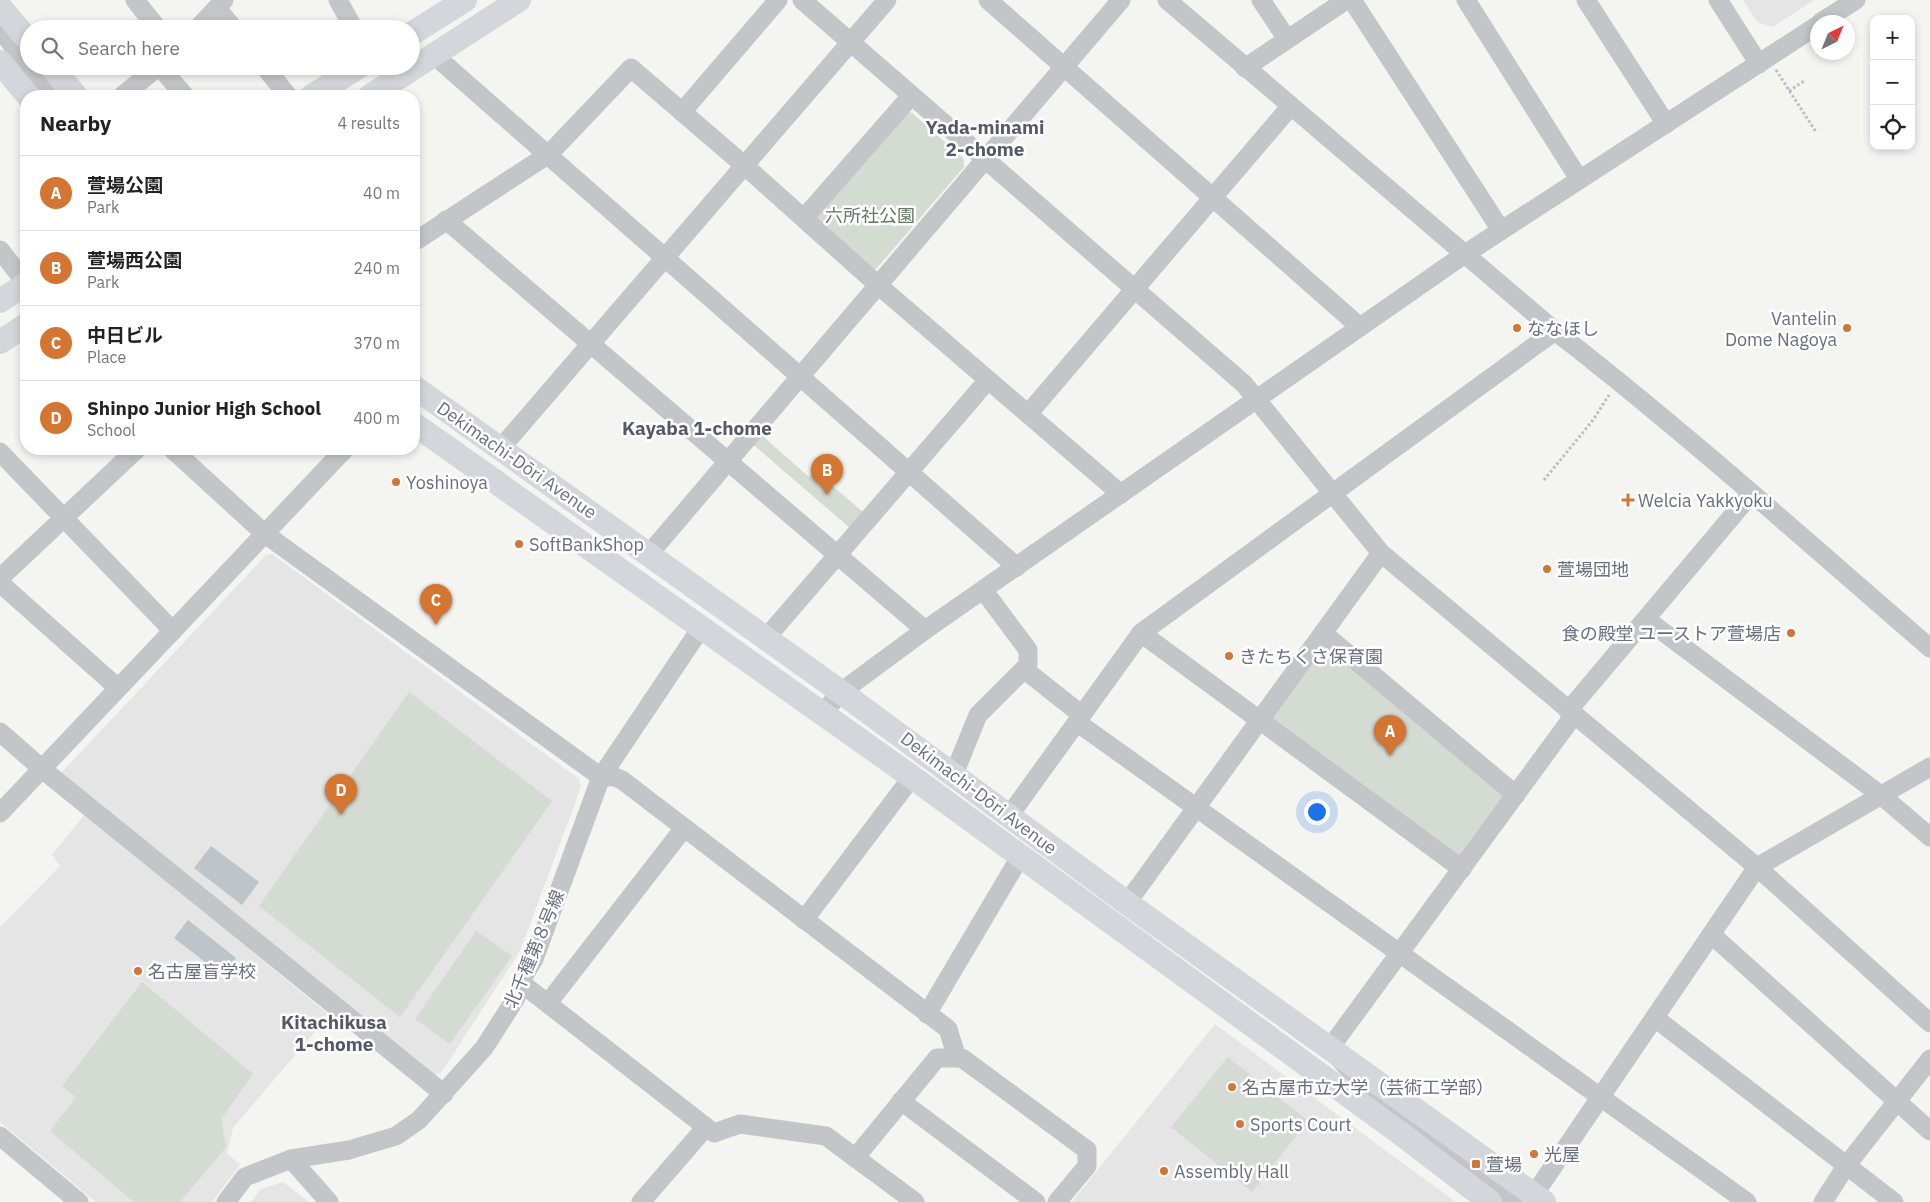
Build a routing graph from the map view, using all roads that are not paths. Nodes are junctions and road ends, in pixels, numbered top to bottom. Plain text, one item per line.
1 (135, 0) edge
2 (338, 0) edge
3 (519, 0) edge
4 (778, 0) edge
5 (802, 0) edge
6 (887, 0) edge
7 (988, 0) edge
8 (1121, 0) edge
9 (1167, 0) edge
10 (1261, 0) edge
11 (1346, 0) edge
12 (1352, 0) edge
13 (1466, 0) edge
14 (1586, 0) edge
15 (1718, 0) edge
16 (1856, 0) edge
17 (457, 2) edge
18 (221, 4) edge
19 (0, 7) edge
20 (1832, 15) edge
21 (151, 20) edge
22 (206, 20) edge
23 (229, 20) edge
24 (349, 20) edge
25 (0, 28) edge
26 (420, 28) edge
27 (20, 30) edge
28 (1810, 30) edge
29 (1287, 39) junction
30 (850, 43) junction
31 (434, 55) junction
32 (20, 56) edge
33 (0, 62) edge
34 (420, 64) edge
35 (1759, 64) junction
36 (1065, 67) junction
37 (1245, 68) junction
38 (33, 75) edge
39 (58, 75) edge
40 (148, 75) edge
41 (167, 75) edge
42 (271, 75) edge
43 (346, 75) edge
44 (403, 75) edge
45 (23, 90) edge
46 (44, 90) edge
47 (71, 90) edge
48 (129, 90) edge
49 (180, 90) edge
50 (283, 90) edge
51 (322, 90) edge
52 (379, 90) edge
53 (911, 96) junction
54 (1290, 107) junction
55 (682, 112) junction
56 (1666, 124) junction
57 (549, 154) junction
58 (984, 159) junction
59 (745, 166) junction
60 (1579, 179) junction
61 (1212, 197) junction
62 (804, 218) junction
63 (446, 220) junction
64 (1501, 230) junction
65 (420, 238) edge
66 (0, 250) edge
67 (1465, 254) junction
68 (666, 257) junction
69 (20, 275) edge
70 (878, 286) junction
71 (20, 287) edge
72 (1135, 289) junction
73 (0, 301) edge
74 (1360, 326) junction
75 (20, 329) edge
76 (1555, 331) junction
77 (0, 342) edge
78 (590, 343) junction
79 (800, 376) junction
80 (988, 380) junction
81 (420, 391) edge
82 (1257, 398) junction
83 (1028, 414) junction
84 (420, 428) edge
85 (500, 449) junction
86 (0, 452) edge
87 (131, 455) edge
88 (179, 455) edge
89 (339, 455) edge
90 (727, 462) junction
91 (909, 472) junction
92 (1332, 493) junction
93 (1121, 494) junction
94 (1751, 494) junction
95 (64, 518) junction
96 (265, 534) junction
97 (1381, 553) junction
98 (649, 554) junction
99 (836, 556) junction
100 (1016, 567) junction
101 (0, 578) edge
102 (0, 584) edge
103 (984, 591) junction
104 (1646, 619) junction
105 (701, 628) junction
106 (925, 630) junction
107 (173, 631) junction
108 (1140, 633) junction
109 (1323, 633) junction
110 (766, 638) junction
111 (1930, 648) edge
112 (1024, 670) junction
113 (118, 688) junction
114 (841, 692) junction
115 (823, 713) junction
116 (1571, 713) junction
117 (1080, 719) junction
118 (1259, 720) junction
119 (0, 732) edge
120 (1930, 767) edge
121 (41, 768) junction
122 (954, 774) junction
123 (600, 777) junction
124 (912, 777) junction
125 (1516, 795) junction
126 (1882, 796) junction
127 (1196, 807) junction
128 (0, 813) edge
129 (1009, 816) junction
130 (684, 828) junction
131 (1930, 837) edge
132 (1020, 857) junction
133 (1757, 867) junction
134 (1462, 869) junction
135 (1128, 903) junction
136 (804, 920) junction
137 (1712, 935) junction
138 (1400, 955) junction
139 (520, 982) junction
140 (548, 1003) junction
141 (927, 1014) junction
142 (1654, 1018) junction
143 (1930, 1022) edge
144 (1330, 1048) junction
145 (957, 1058) junction
146 (1930, 1059) edge
147 (444, 1094) junction
148 (1598, 1097) junction
149 (902, 1101) junction
150 (1897, 1101) junction
151 (706, 1126) junction
152 (1930, 1131) edge
153 (0, 1136) edge
154 (855, 1158) junction
155 (291, 1159) junction
156 (1846, 1166) junction
157 (1464, 1182) junction
158 (1531, 1200) edge
159 (79, 1202) edge
160 (226, 1202) edge
161 (329, 1202) edge
162 (641, 1202) edge
163 (915, 1202) edge
164 (1036, 1202) edge
165 (1057, 1202) edge
166 (1490, 1202) edge
167 (1504, 1202) edge
168 (1747, 1202) edge
169 (1823, 1202) edge
170 (1894, 1202) edge

1 - 21 street
2 - 24 street
3 - 31 main road
4 - 55 street
5 - 30 street
6 - 30 street
7 - 36 street
8 - 36 street
9 - 37 street
10 - 29 street
11 - 29 street
12 - 64 street
13 - 60 street
14 - 56 street
15 - 35 street
16 - 20 street
17 - 26 main road
18 - 22 street
18 - 23 street
19 - 27 main road
25 - 32 street
28 - 35 street
29 - 37 street
30 - 53 street
30 - 59 street
31 - 34 main road
31 - 57 street
33 - 45 main road
35 - 56 street
36 - 58 street
36 - 61 street
37 - 54 street
38 - 46 street
39 - 47 main road
40 - 48 street
41 - 49 street
42 - 50 street
43 - 51 main road
44 - 52 main road
53 - 58 street
53 - 62 street
54 - 61 street
54 - 67 street
55 - 57 street
55 - 59 street
56 - 60 street
57 - 63 street
57 - 68 street
58 - 70 street
58 - 72 street
59 - 62 street
59 - 68 street
60 - 64 street
61 - 72 street
61 - 74 street
62 - 70 street
63 - 65 street
63 - 78 street
64 - 67 street
66 - 69 street
67 - 74 street
67 - 76 street
68 - 78 street
68 - 79 street
70 - 79 street
70 - 80 street
71 - 73 main road
72 - 82 street
72 - 83 street
74 - 82 street
75 - 77 main road
76 - 92 street
76 - 94 street
78 - 85 street
78 - 90 street
79 - 90 street
79 - 91 street
80 - 83 street
80 - 91 street
81 - 85 main road, Dekimachi-Dōri Avenue
82 - 92 street
82 - 93 street
83 - 93 street
84 - 105 main road, Dekimachi-Dōri Avenue
85 - 98 main road, Dekimachi-Dōri Avenue
86 - 95 street
87 - 95 street
88 - 96 street
89 - 96 street
90 - 98 street
90 - 99 street
91 - 99 street
91 - 100 street
92 - 97 street
92 - 108 street
93 - 100 street
94 - 104 street
94 - 111 street
95 - 101 street
95 - 107 street
96 - 107 street
96 - 123 street
97 - 109 street
97 - 116 street
98 - 110 main road, Dekimachi-Dōri Avenue
99 - 106 street
99 - 110 street
100 - 103 street
102 - 113 street
103 - 106 street
103 - 112 street
104 - 116 street
104 - 126 street
105 - 115 main road, Dekimachi-Dōri Avenue
105 - 123 street, 北千種第８号線
106 - 114 street
107 - 113 street
108 - 117 street
108 - 118 street
109 - 118 street
109 - 125 street
110 - 114 main road, Dekimachi-Dōri Avenue
112 - 117 street
112 - 122 street
113 - 121 street
114 - 115 street
114 - 122 main road, Dekimachi-Dōri Avenue
115 - 124 main road, Dekimachi-Dōri Avenue
116 - 125 street
116 - 133 street
117 - 127 street
117 - 129 street
118 - 127 street
118 - 134 street
119 - 121 street
120 - 126 street
121 - 128 street
121 - 147 street
122 - 129 main road, Dekimachi-Dōri Avenue
123 - 130 street
123 - 139 street, 北千種第８号線
124 - 132 main road, Dekimachi-Dōri Avenue
124 - 136 street
125 - 134 street
126 - 131 street
126 - 133 street
127 - 135 street
127 - 138 street
129 - 135 main road, Dekimachi-Dōri Avenue
130 - 136 street
130 - 140 street
132 - 141 street
132 - 157 main road, Dekimachi-Dōri Avenue
133 - 137 street
133 - 143 street
134 - 138 street
135 - 144 main road, Dekimachi-Dōri Avenue
136 - 141 street
137 - 142 street
137 - 150 street
138 - 144 street
138 - 148 street
139 - 140 street
139 - 147 street, 北千種第８号線
140 - 151 street
141 - 145 street
142 - 148 street
142 - 156 street
144 - 158 main road, Dekimachi-Dōri Avenue
145 - 149 street
145 - 165 street
146 - 150 street
147 - 155 street, 北千種第８号線
148 - 158 street
148 - 168 street
149 - 154 street
149 - 164 street
150 - 152 street
150 - 156 street
151 - 154 street
151 - 162 street
153 - 159 street
154 - 163 street
155 - 160 street, 北千種第８号線
155 - 161 street
156 - 169 street
156 - 170 street
157 - 166 main road, Dekimachi-Dōri Avenue
157 - 167 street

